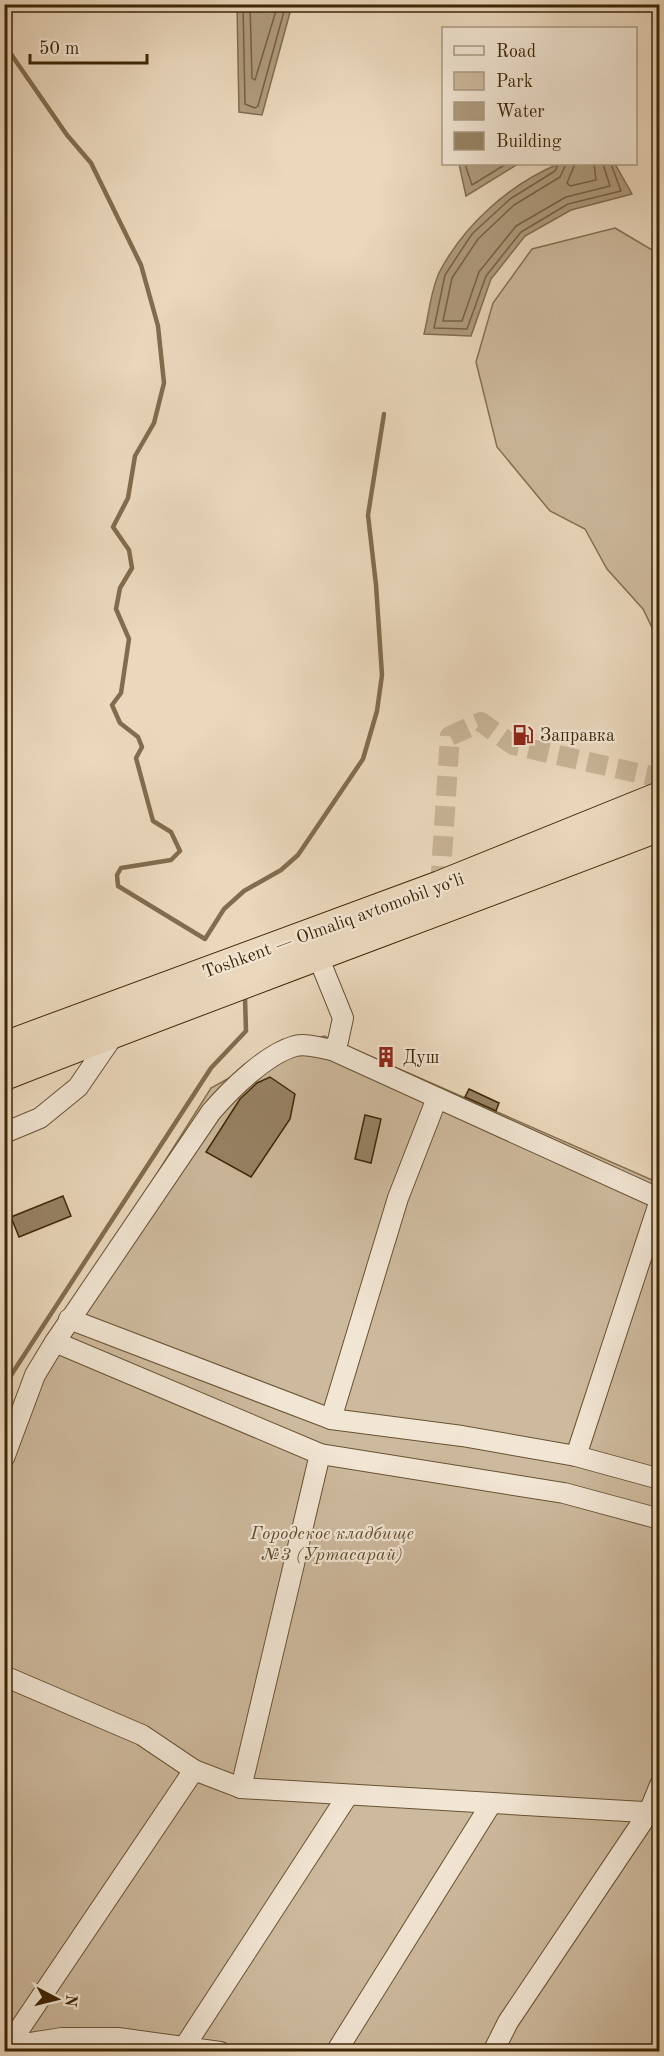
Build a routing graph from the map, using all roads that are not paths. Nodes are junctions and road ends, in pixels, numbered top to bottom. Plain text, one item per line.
1 (660, 797) edge
2 (660, 826) edge
3 (317, 954) junction
4 (115, 1032) junction
5 (4, 1047) edge
6 (332, 1050) junction
7 (4, 1075) edge
8 (437, 1098) junction
9 (4, 1133) edge
10 (660, 1200) edge
11 (69, 1319) junction
12 (55, 1342) junction
13 (331, 1419) junction
14 (320, 1454) junction
15 (576, 1456) junction
16 (4, 1458) edge
17 (660, 1479) edge
18 (660, 1519) edge
19 (4, 1676) edge
20 (194, 1770) junction
21 (660, 1785) edge
22 (241, 1788) junction
23 (348, 1795) junction
24 (491, 1804) junction
25 (654, 1813) edge
26 (6, 2046) edge
27 (183, 2048) edge
28 (220, 2052) edge
29 (336, 2052) edge
30 (493, 2052) edge

1 - 5 highway, Toshkent — Olmaliq avtomobil yo‘li
2 - 3 highway, Toshkent — Olmaliq avtomobil yo‘li
3 - 4 highway, Toshkent — Olmaliq avtomobil yo‘li
3 - 6 lane
4 - 7 highway, Toshkent — Olmaliq avtomobil yo‘li
4 - 9 lane
6 - 8 lane
6 - 11 lane
8 - 10 lane
8 - 13 lane
10 - 15 lane
11 - 12 lane
11 - 13 lane
12 - 14 lane
12 - 16 lane
13 - 15 lane
14 - 18 lane
14 - 22 lane
15 - 17 lane
19 - 20 lane
20 - 22 lane
20 - 26 lane
21 - 25 lane
22 - 23 lane
23 - 24 lane
23 - 27 lane
24 - 25 lane
24 - 29 lane
25 - 30 lane
26 - 27 lane
27 - 28 lane

